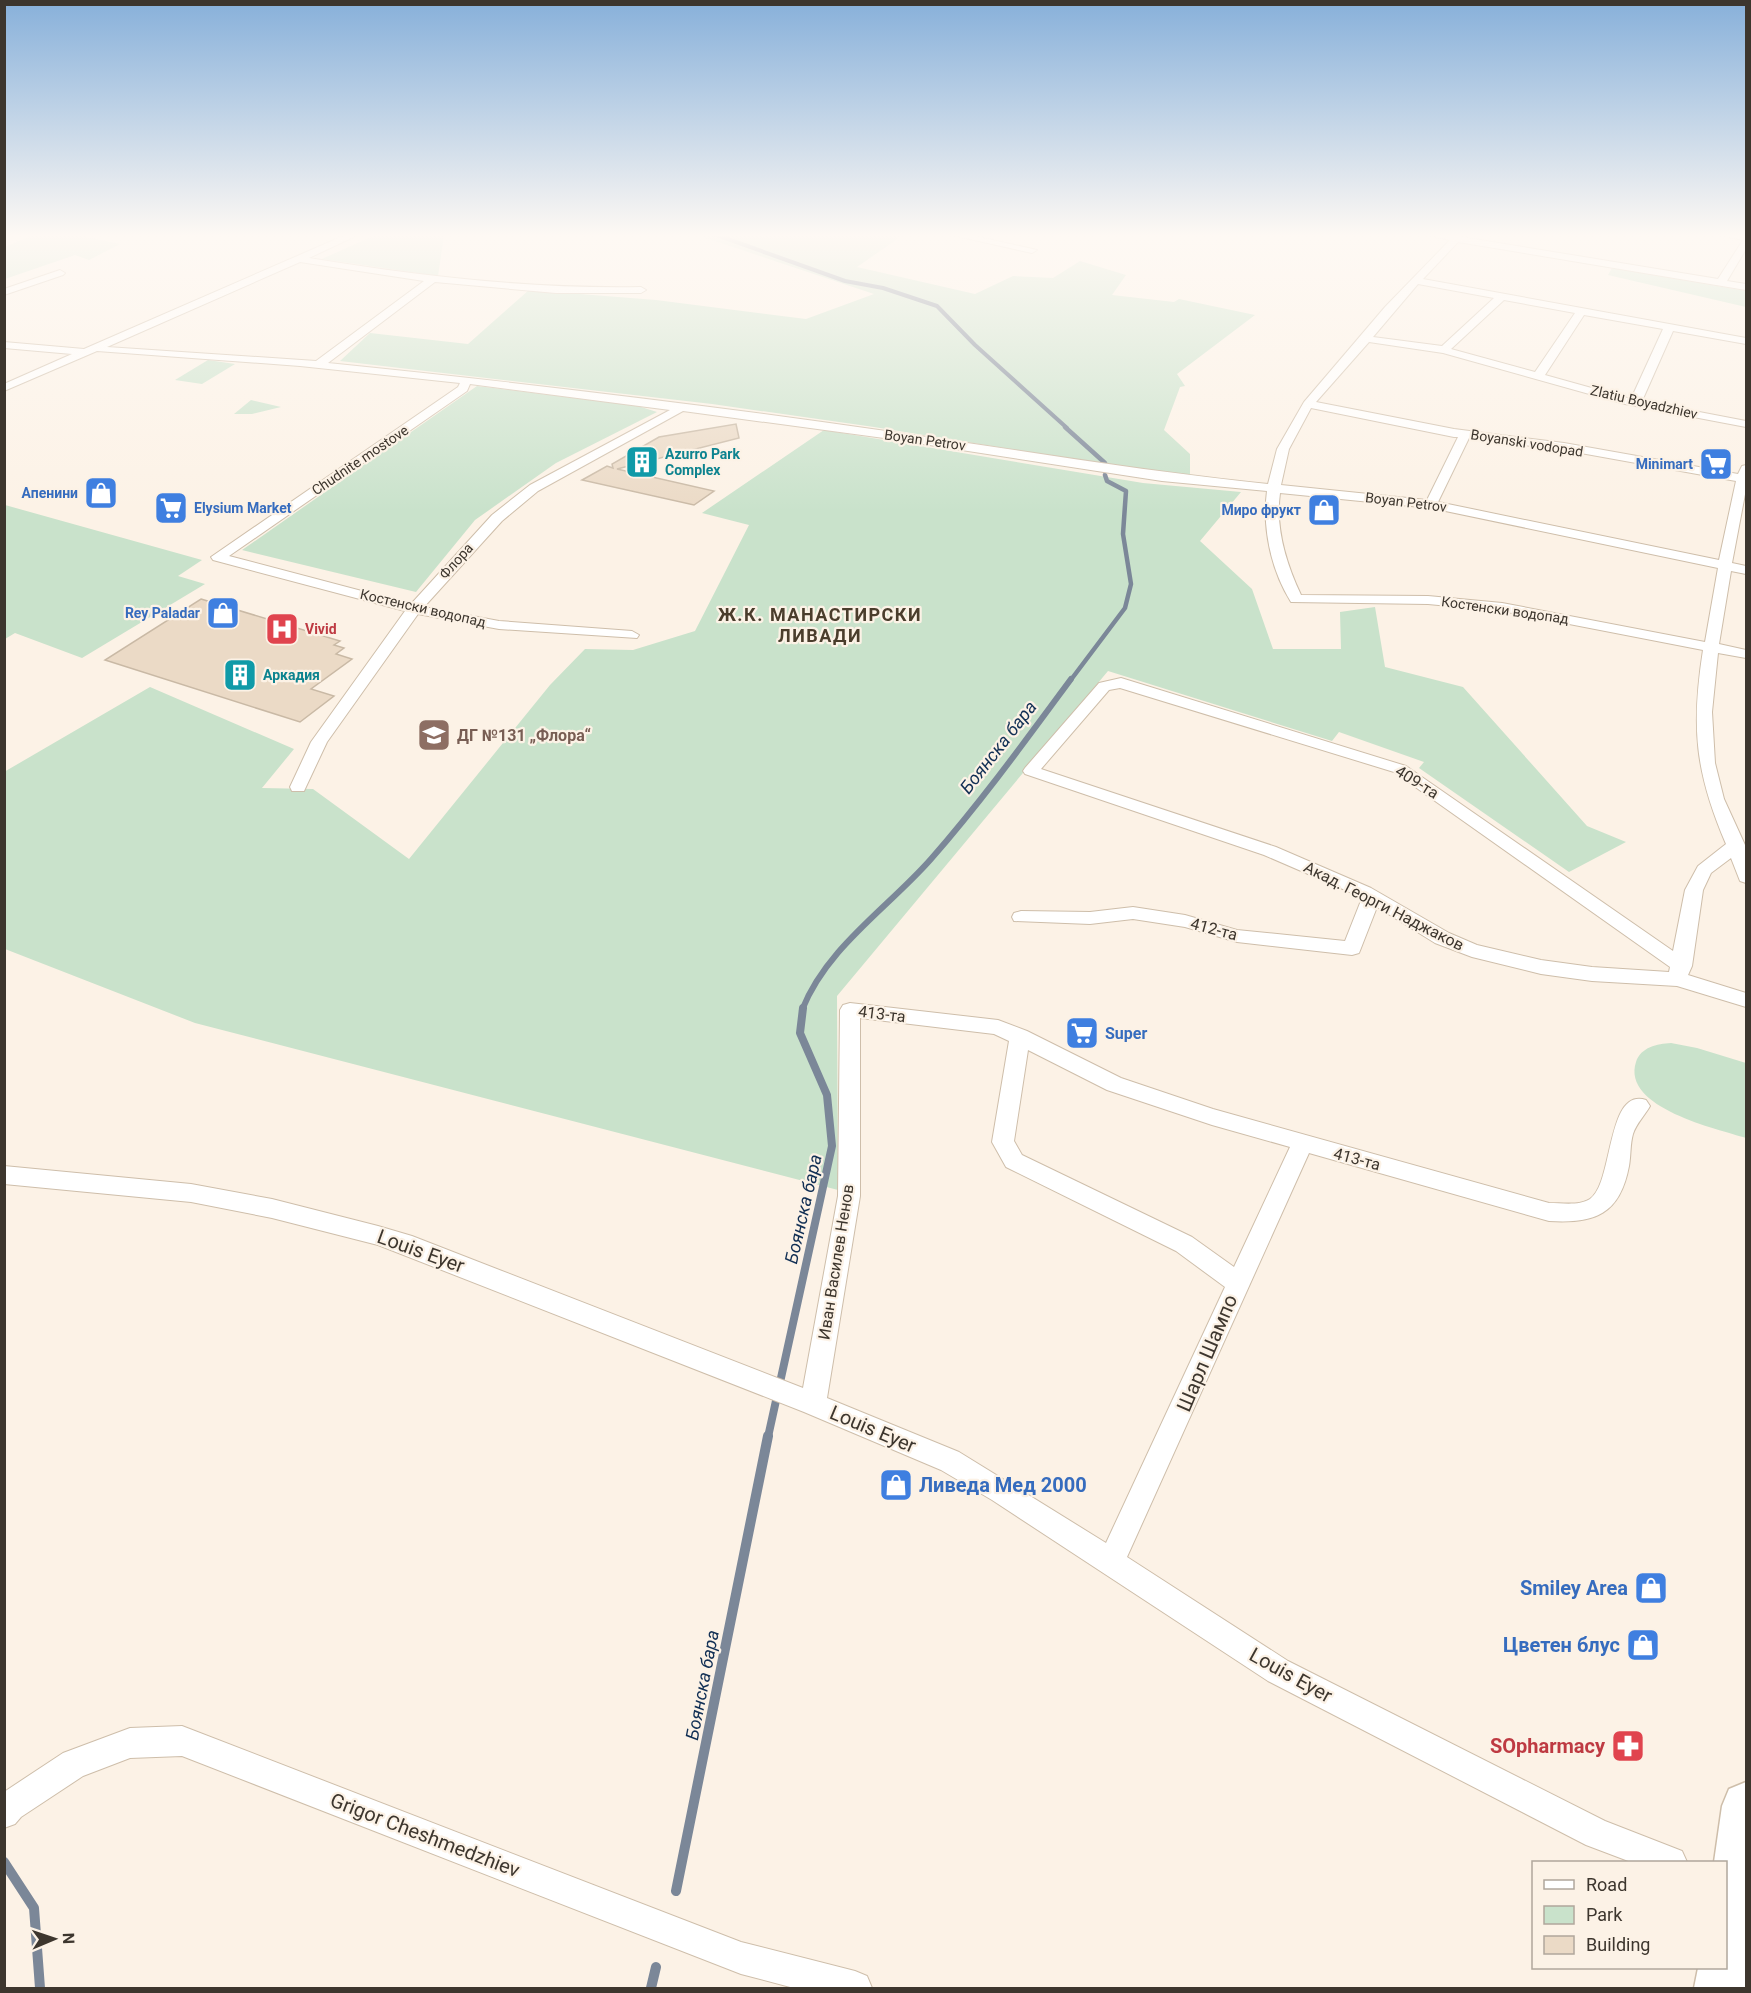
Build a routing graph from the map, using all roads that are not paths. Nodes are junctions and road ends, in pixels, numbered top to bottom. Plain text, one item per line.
1 (147, 326) edge
2 (370, 326) edge
3 (1376, 326) edge
4 (1470, 326) edge
5 (1572, 326) edge
6 (1658, 326) edge
7 (1669, 328) junction
8 (1367, 339) junction
9 (1746, 341) edge
10 (4, 345) edge
11 (97, 348) junction
12 (1444, 350) junction
13 (86, 352) junction
14 (319, 364) junction
15 (1539, 375) junction
16 (466, 380) junction
17 (4, 388) edge
18 (1635, 403) junction
19 (1308, 404) junction
20 (683, 407) junction
21 (1746, 424) edge
22 (1466, 433) junction
23 (1745, 476) edge
24 (1273, 488) junction
25 (1431, 504) junction
26 (218, 557) joint
27 (1725, 566) junction
28 (1746, 570) edge
29 (414, 609) junction
30 (632, 635) dead end
31 (1711, 647) junction
32 (1746, 654) edge
33 (1111, 683) joint
34 (298, 787) dead end
35 (1736, 845) junction
36 (1746, 877) edge
37 (1372, 897) junction
38 (1022, 917) dead end
39 (1680, 972) junction
40 (1746, 1000) edge
41 (850, 1010) joint
42 (1020, 1036) junction
43 (1639, 1106) dead end
44 (1302, 1144) junction
45 (4, 1175) edge
46 (1237, 1282) junction
47 (813, 1404) junction
48 (1111, 1562) junction
49 (1746, 1806) edge
50 (7, 1809) edge
51 (1666, 1861) edge
52 (1731, 1882) edge
53 (1727, 1927) edge
54 (1723, 1969) edge
55 (855, 1989) edge
56 (1719, 1989) edge

1 - 11 street
2 - 14 street
3 - 8 street
4 - 12 street
5 - 15 street
6 - 7 street
7 - 9 street
7 - 18 street
8 - 12 street, Zlatiu Boyadzhiev
8 - 19 street
10 - 13 street
11 - 13 street
11 - 14 street, Boyan Petrov
12 - 15 street, Zlatiu Boyadzhiev
13 - 17 street
14 - 16 street, Boyan Petrov
15 - 18 street, Zlatiu Boyadzhiev
16 - 20 street, Boyan Petrov
16 - 26 street, Chudnite mostove
18 - 21 street, Zlatiu Boyadzhiev
19 - 22 street, Boyanski vodopad
19 - 24 street
20 - 24 street, Boyan Petrov
20 - 29 street, Флора
22 - 23 street, Boyanski vodopad
22 - 25 street
23 - 27 street
24 - 25 street, Boyan Petrov
24 - 31 street, Костенски водопад
25 - 27 street, Boyan Petrov
26 - 29 street, Костенски водопад
27 - 28 street, Boyan Petrov
27 - 31 street
29 - 30 street, Костенски водопад
29 - 34 street, Флора
31 - 32 street, Костенски водопад
31 - 35 street
33 - 37 street, Акад. Георги Наджаков
33 - 39 street, 409-та
35 - 36 street
35 - 39 street
37 - 38 street, 412-та
37 - 39 street, Акад. Георги Наджаков
39 - 40 street
41 - 42 street, 413-та
41 - 47 street, Иван Василев Ненов
42 - 44 street, 413-та
42 - 46 street
43 - 44 street, 413-та
44 - 46 street, Шарл Шампо
45 - 47 street, Louis Eyer
46 - 48 street, Шарл Шампо
47 - 48 street, Louis Eyer
48 - 51 street, Louis Eyer
49 - 52 main road
50 - 55 street, Grigor Cheshmedzhiev
52 - 53 main road
54 - 56 main road

